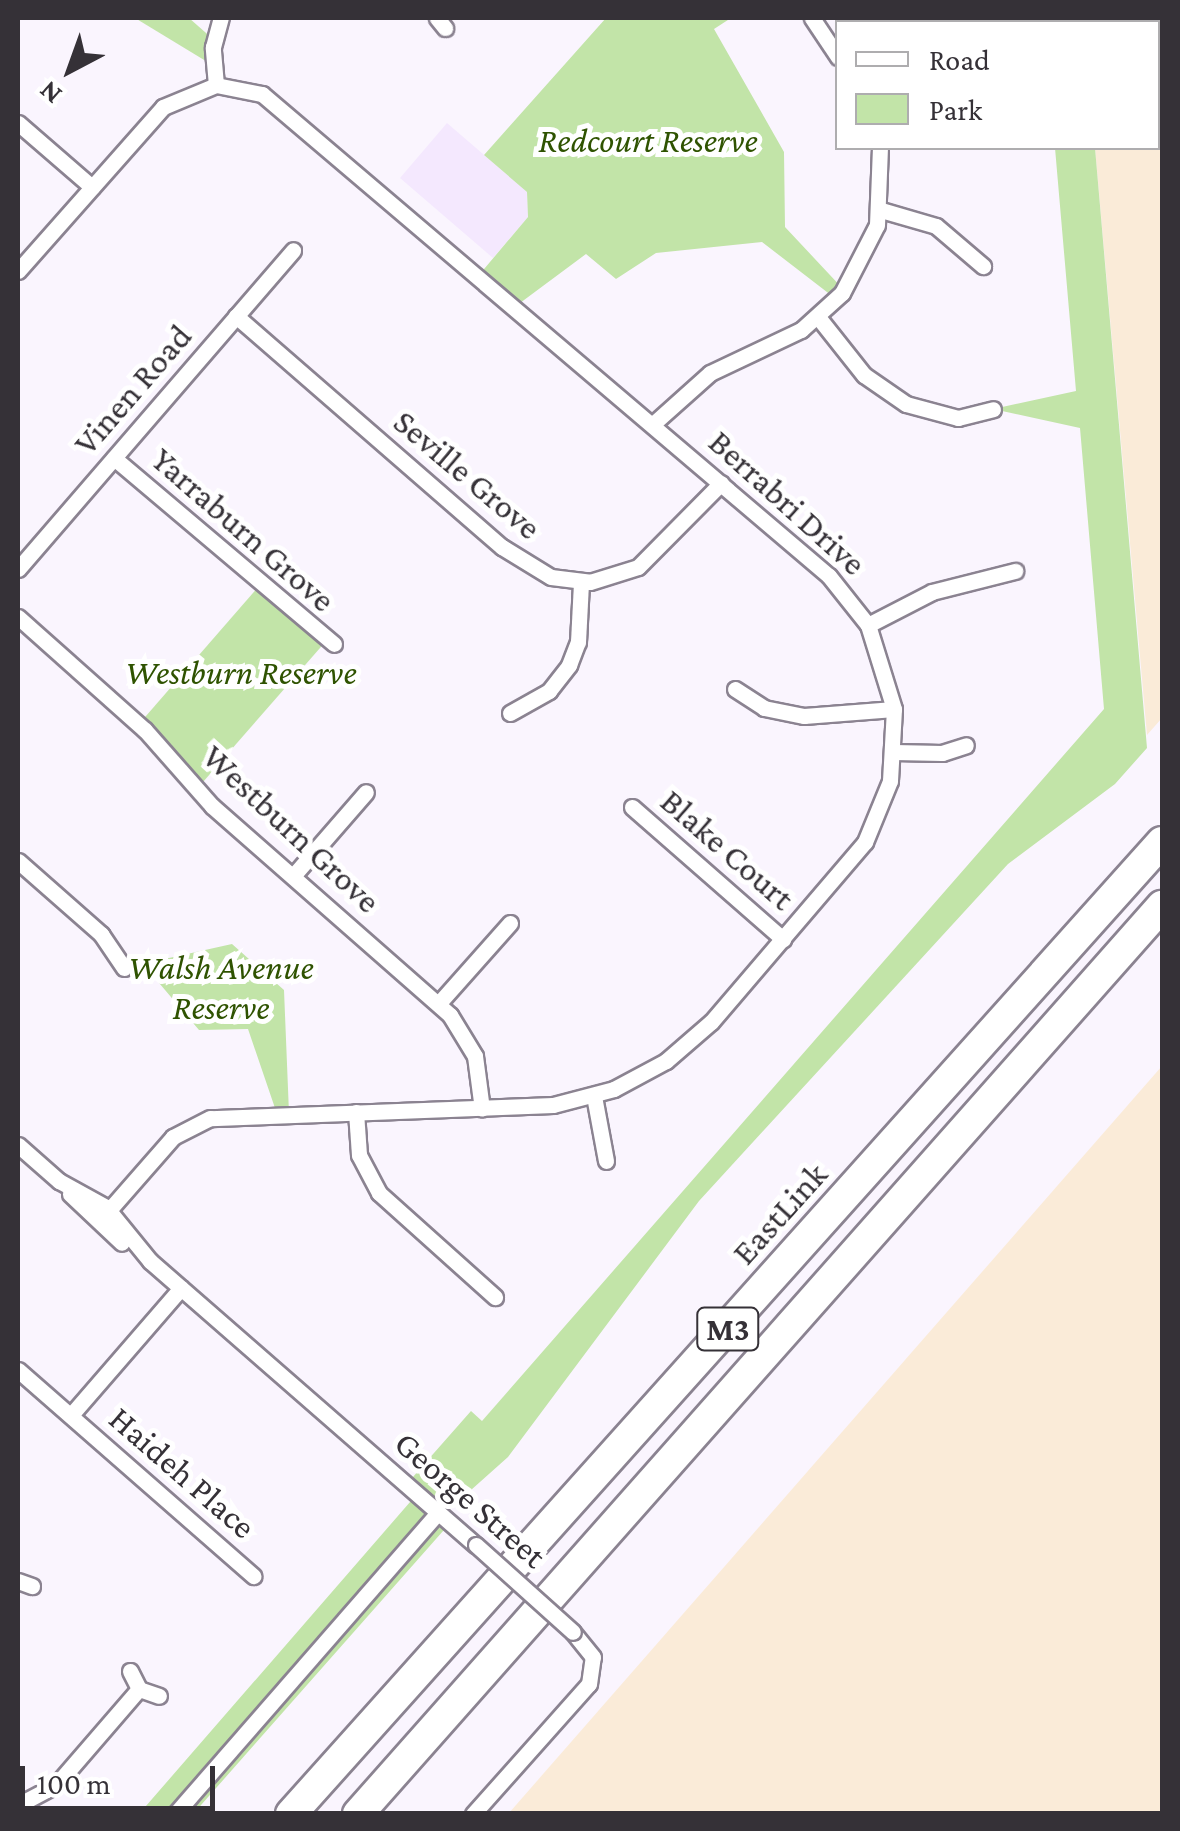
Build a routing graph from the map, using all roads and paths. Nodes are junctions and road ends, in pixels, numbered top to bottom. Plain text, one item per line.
1 (222, 18) edge
2 (812, 18) edge
3 (835, 52) edge
4 (216, 86) junction
5 (18, 123) edge
6 (880, 150) edge
7 (92, 187) junction
8 (880, 210) junction
9 (293, 250) dead end
10 (983, 266) dead end
11 (18, 271) edge
12 (236, 316) junction
13 (818, 317) junction
14 (994, 409) dead end
15 (653, 424) junction
16 (114, 458) junction
17 (721, 483) junction
18 (23, 550) edge
19 (18, 569) edge
20 (1015, 571) dead end
21 (581, 582) junction
22 (18, 617) edge
23 (868, 625) junction
24 (334, 644) dead end
25 (735, 689) dead end
26 (894, 709) junction
27 (510, 713) dead end
28 (966, 745) dead end
29 (894, 752) junction
30 (366, 792) dead end
31 (632, 807) dead end
32 (1162, 842) edge
33 (18, 862) edge
34 (293, 876) junction
35 (1162, 906) edge
36 (510, 923) dead end
37 (783, 939) junction
38 (124, 968) dead end
39 (439, 1003) junction
40 (594, 1096) junction
41 (482, 1109) junction
42 (356, 1112) junction
43 (18, 1145) edge
44 (606, 1161) dead end
45 (107, 1213) junction
46 (181, 1288) junction
47 (495, 1297) dead end
48 (18, 1370) edge
49 (71, 1416) junction
50 (438, 1512) junction
51 (253, 1576) dead end
52 (130, 1671) dead end
53 (139, 1689) junction
54 (159, 1696) dead end
55 (18, 1805) edge
56 (175, 1814) edge
57 (291, 1814) edge
58 (358, 1814) edge
59 (473, 1814) edge

1 - 4 street
2 - 3 street
4 - 7 street
4 - 15 street, Berrabri Drive
5 - 7 street
6 - 8 street
7 - 11 street
8 - 10 street
8 - 13 street
9 - 12 street, Vinen Road
12 - 16 street, Vinen Road
12 - 21 street, Seville Grove
13 - 14 street
13 - 15 street
15 - 17 street, Berrabri Drive
16 - 18 street, Vinen Road
16 - 24 street, Yarraburn Grove
17 - 21 street
17 - 23 street, Berrabri Drive
18 - 19 street, Vinen Road
20 - 23 street
21 - 27 street
22 - 34 street, Westburn Grove
23 - 26 street, Berrabri Drive
25 - 26 street
26 - 29 street, Berrabri Drive
28 - 29 street
29 - 37 street, Berrabri Drive
30 - 34 street
31 - 37 street, Blake Court
32 - 57 highway, EastLink / M3
33 - 38 street
34 - 39 street, Westburn Grove
35 - 58 highway, M3
36 - 39 street
37 - 40 street, Berrabri Drive
39 - 41 street, Westburn Grove
40 - 41 street, Berrabri Drive
40 - 44 street
41 - 42 street, Berrabri Drive
42 - 45 street, Berrabri Drive
42 - 47 street
43 - 45 street, George Street
45 - 46 street, George Street
46 - 49 street, Haideh Place
46 - 50 street, George Street
48 - 49 street, Haideh Place
49 - 51 street, Haideh Place
50 - 56 street
50 - 59 street, George Street, bridge
52 - 53 street
53 - 54 street
53 - 55 street

